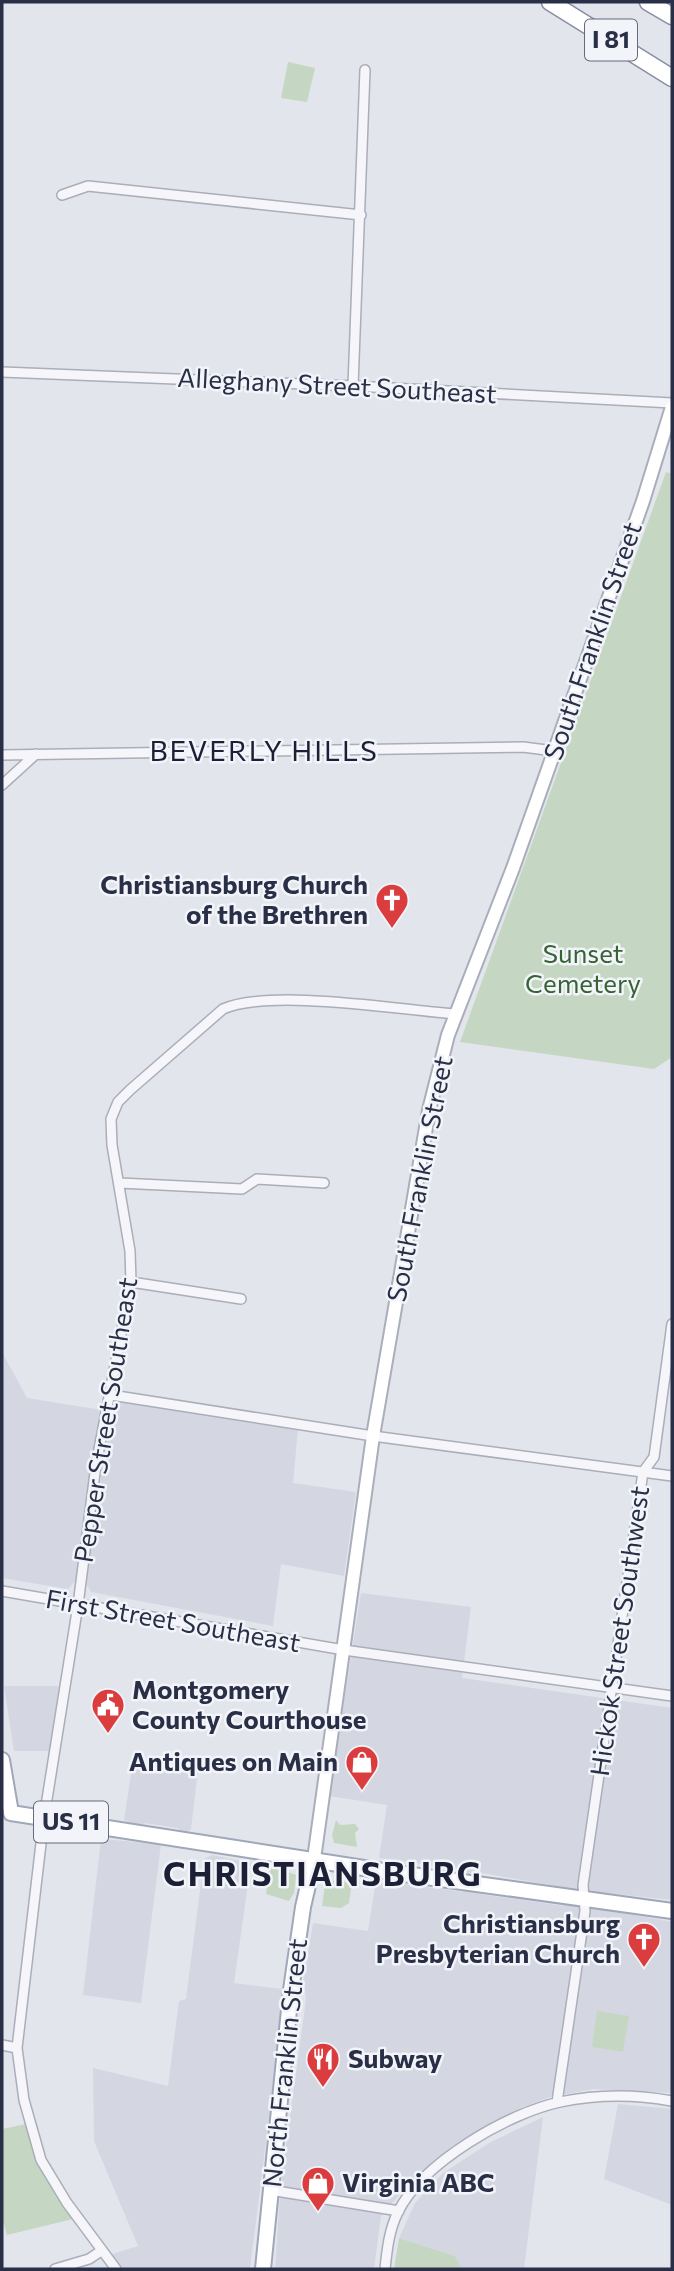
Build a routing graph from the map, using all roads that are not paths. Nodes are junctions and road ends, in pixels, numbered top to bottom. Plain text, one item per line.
1 (550, 2) edge
2 (648, 2) edge
3 (672, 16) edge
4 (365, 70) dead end
5 (672, 78) edge
6 (62, 195) dead end
7 (361, 215) junction
8 (2, 373) edge
9 (353, 386) junction
10 (672, 405) edge
11 (554, 751) junction
12 (36, 754) junction
13 (2, 755) edge
14 (2, 785) edge
15 (456, 1014) junction
16 (120, 1183) junction
17 (324, 1183) dead end
18 (131, 1282) junction
19 (241, 1299) dead end
20 (672, 1324) edge
21 (111, 1395) junction
22 (373, 1436) junction
23 (643, 1472) junction
24 (672, 1476) edge
25 (2, 1591) edge
26 (78, 1605) junction
27 (344, 1650) junction
28 (611, 1686) junction
29 (672, 1696) edge
30 (2, 1760) edge
31 (44, 1818) junction
32 (314, 1858) junction
33 (584, 1899) junction
34 (672, 1911) edge
35 (2, 2045) edge
36 (17, 2048) junction
37 (672, 2101) edge
38 (557, 2102) junction
39 (270, 2190) junction
40 (398, 2211) junction
41 (102, 2251) junction
42 (55, 2269) edge
43 (116, 2269) edge
44 (263, 2269) edge
45 (385, 2269) edge

1 - 5 highway, I 81
2 - 3 highway, I 81
4 - 7 street
6 - 7 street
7 - 9 street
8 - 9 street, Alleghany Street Southeast
9 - 10 street, Alleghany Street Southeast
10 - 11 main road, South Franklin Street
11 - 12 street
11 - 15 main road, South Franklin Street
12 - 13 street
12 - 14 street
15 - 16 street, Pepper Street Southeast
15 - 22 main road, South Franklin Street
16 - 17 street
16 - 18 street, Pepper Street Southeast
18 - 19 street
18 - 21 street, Pepper Street Southeast
20 - 23 street, Hickok Street Southwest
21 - 22 street
21 - 26 street, Pepper Street Southeast
22 - 23 street
22 - 27 main road, South Franklin Street
23 - 24 street
23 - 28 street, Hickok Street Southwest
25 - 26 street, First Street Southeast
26 - 27 street, First Street Southeast
26 - 31 street, Pepper Street Southeast
27 - 28 street, First Street Southeast
27 - 32 main road, South Franklin Street
28 - 29 street, First Street Southeast
28 - 33 street, Hickok Street Southwest
30 - 31 main road, US 11
31 - 32 main road, US 11
31 - 36 street, Pepper Street Southeast
32 - 33 main road, US 11
32 - 39 main road, North Franklin Street
33 - 34 main road, US 11
33 - 38 street, Hickok Street Southwest
35 - 36 street
36 - 41 street, Pepper Street Southeast
37 - 38 street
38 - 40 street
39 - 40 street
39 - 44 main road, North Franklin Street
40 - 45 street
41 - 42 street
41 - 43 street, Pepper Street Southeast

